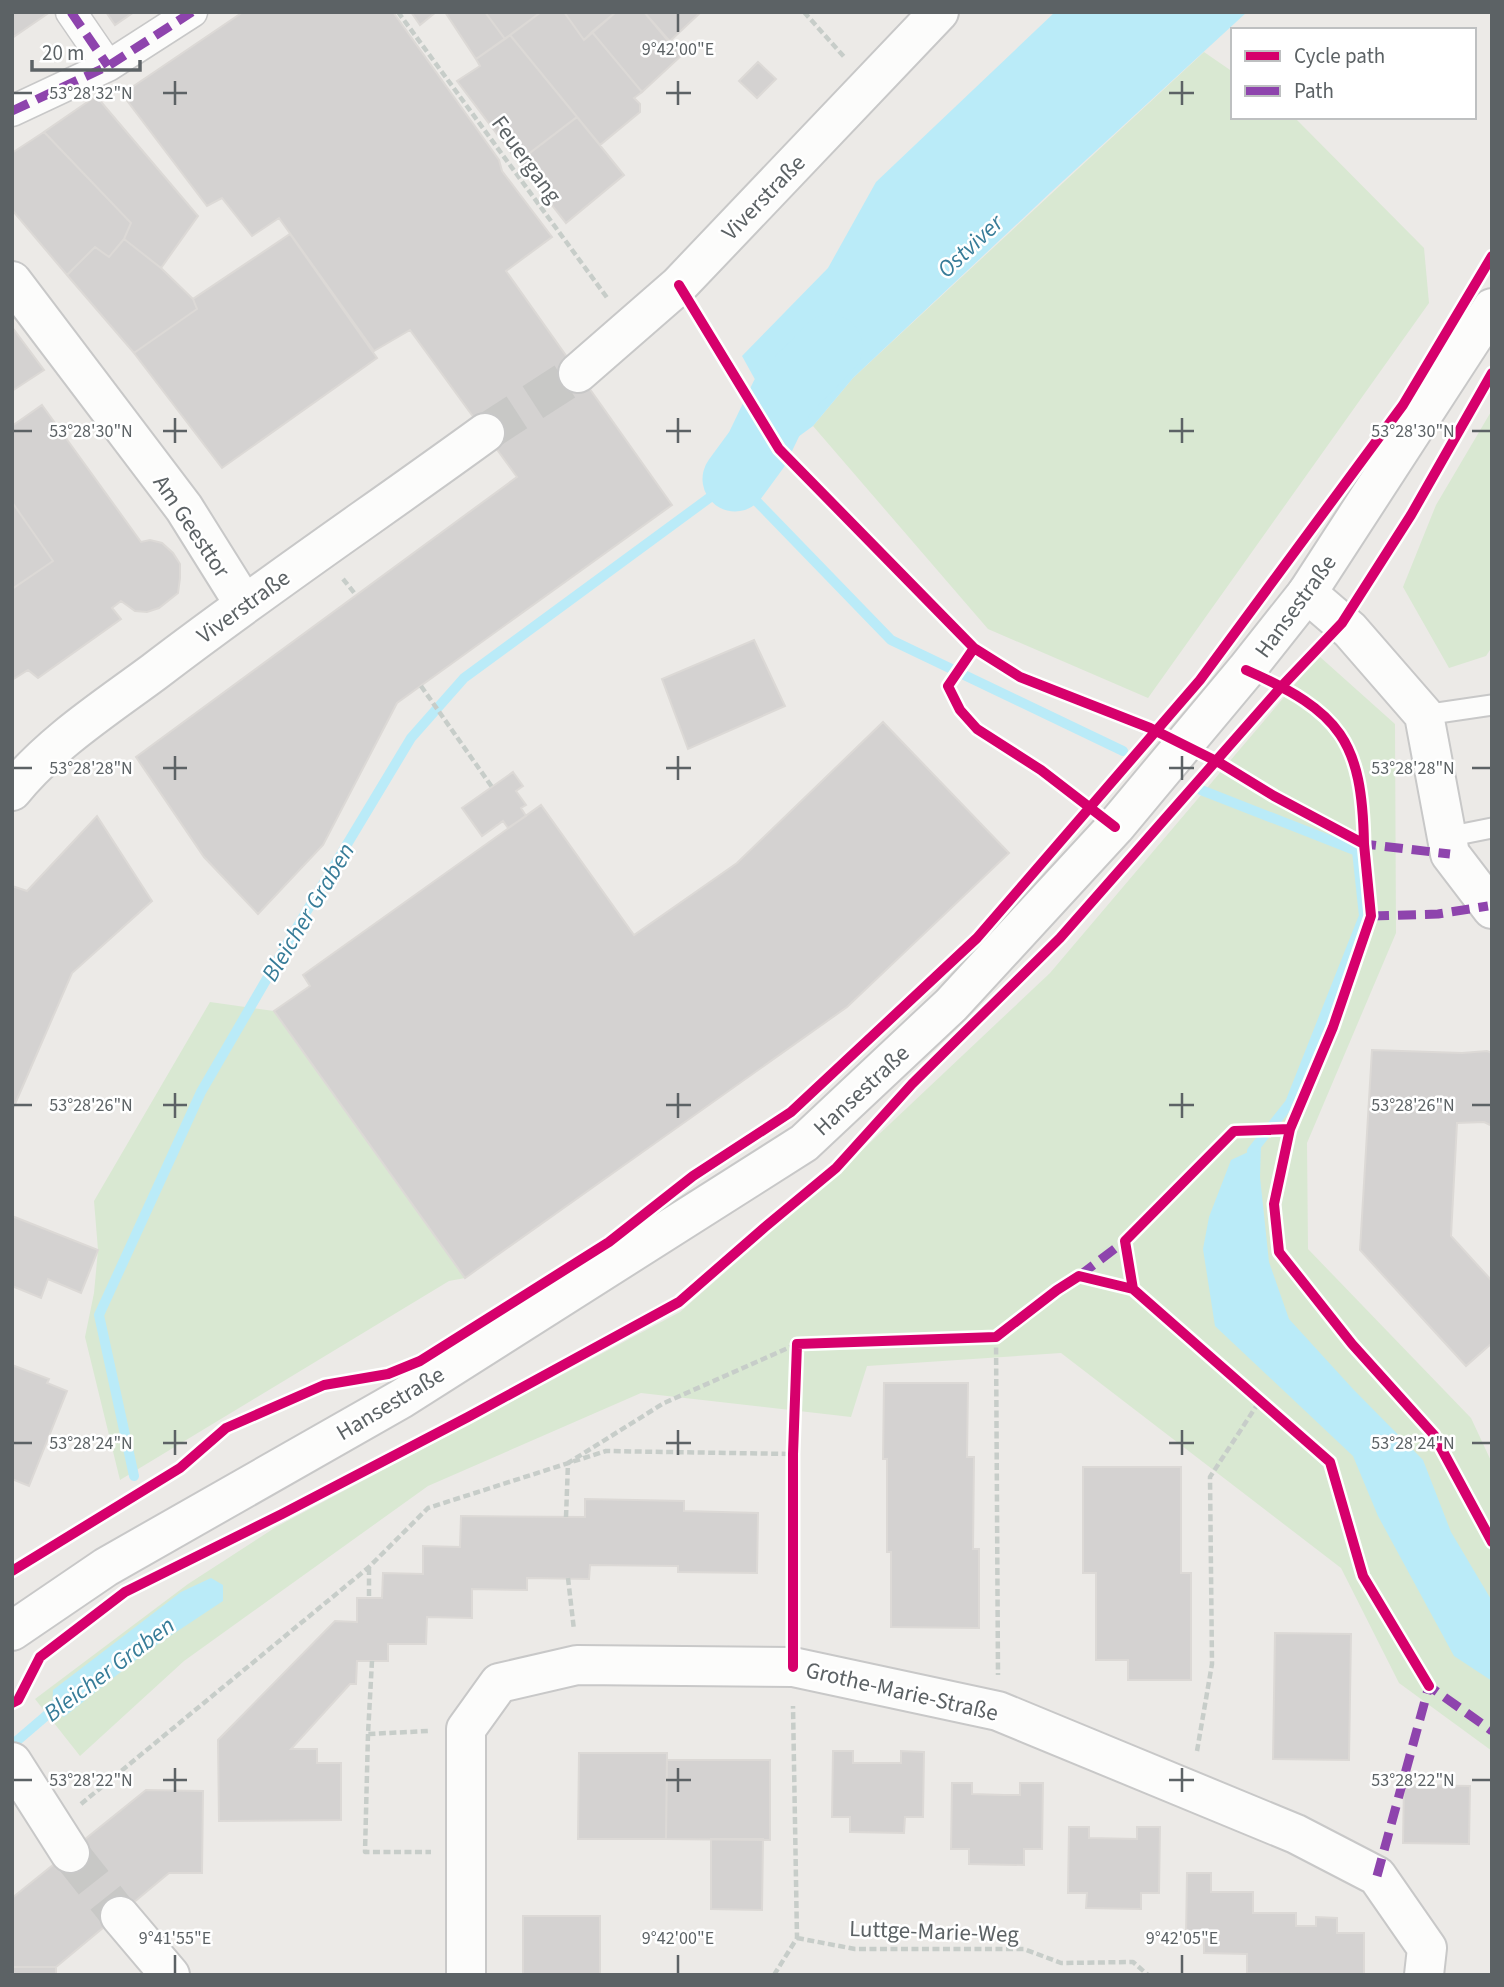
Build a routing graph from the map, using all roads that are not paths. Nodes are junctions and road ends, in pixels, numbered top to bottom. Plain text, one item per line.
1 (71, 12) edge
2 (192, 12) edge
3 (939, 12) edge
4 (108, 66) junction
5 (12, 111) edge
6 (12, 281) edge
7 (1492, 308) edge
8 (578, 373) tunnel mouth
9 (485, 433) tunnel mouth
10 (1307, 593) junction
11 (244, 604) junction
12 (1492, 705) edge
13 (1424, 715) junction
14 (12, 791) edge
15 (1492, 828) edge
16 (1447, 837) junction
17 (1492, 909) edge
18 (12, 1631) edge
19 (15, 1767) edge
20 (61, 1840) tunnel mouth
21 (120, 1916) tunnel mouth
22 (170, 1975) edge
23 (467, 1975) edge
24 (1424, 1975) edge

1 - 4 street
2 - 4 street
3 - 8 street, Viverstraße
4 - 5 street
6 - 11 street, Am Geesttor
7 - 10 street, Hansestraße
9 - 11 street, Viverstraße
10 - 13 street
10 - 18 street, Hansestraße
11 - 14 street, Viverstraße
12 - 13 lane
13 - 16 street
15 - 16 lane
16 - 17 street
19 - 20 street
21 - 22 street
23 - 24 street, Grothe-Marie-Straße

